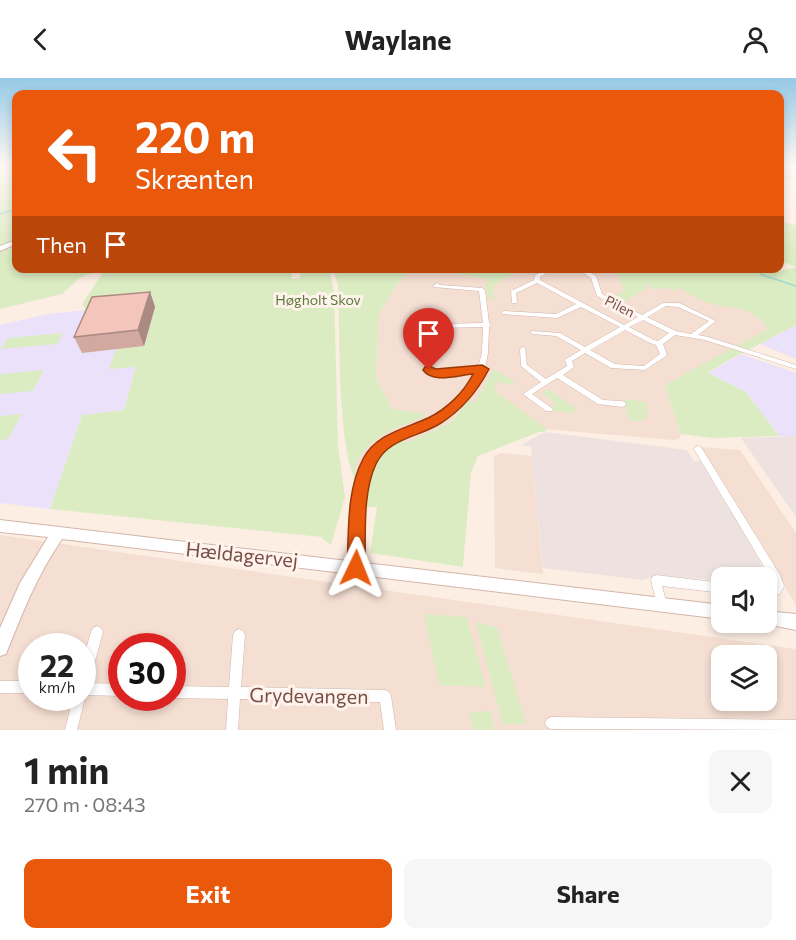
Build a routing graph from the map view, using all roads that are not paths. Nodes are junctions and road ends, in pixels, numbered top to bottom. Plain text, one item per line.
1 (543, 273) edge
2 (587, 273) edge
3 (537, 281) junction
4 (437, 285) dead end
5 (514, 302) dead end
6 (581, 304) junction
7 (504, 313) dead end
8 (642, 317) junction
9 (437, 322) dead end
10 (488, 326) junction
11 (624, 327) junction
12 (533, 332) dead end
13 (674, 333) junction
14 (693, 335) junction
15 (659, 343) junction
16 (523, 350) dead end
17 (585, 350) junction
18 (796, 367) edge
19 (482, 369) junction
20 (429, 370) dead end
21 (557, 375) junction
22 (546, 382) junction
23 (622, 404) dead end
24 (549, 409) dead end
25 (698, 448) dead end
26 (0, 526) edge
27 (59, 533) junction
28 (769, 567) edge
29 (356, 568) junction
30 (711, 587) edge
31 (662, 605) junction
32 (711, 611) edge
33 (777, 619) edge
34 (796, 622) edge
35 (97, 632) dead end
36 (239, 635) dead end
37 (96, 636) edge
38 (0, 648) edge
39 (0, 687) edge
40 (18, 687) edge
41 (186, 692) edge
42 (235, 693) junction
43 (76, 711) edge
44 (551, 723) dead end
45 (796, 726) edge
46 (71, 730) edge
47 (232, 730) edge
48 (390, 730) edge

1 - 3 street
2 - 8 street, Pilen
3 - 5 street
3 - 6 street
4 - 10 street
6 - 7 street
6 - 11 street
8 - 11 street
8 - 13 street, Pilen
8 - 14 street
9 - 10 street
10 - 19 street
11 - 15 street
11 - 17 street
12 - 17 street
13 - 14 street
13 - 15 street
14 - 18 street
15 - 17 street
16 - 22 street
17 - 21 street
19 - 20 street
19 - 29 street
21 - 22 street
21 - 23 street
22 - 24 street
25 - 28 street
26 - 27 street, Hældagervej
27 - 29 street, Hældagervej
27 - 38 street
29 - 31 street, Hældagervej
30 - 31 street
31 - 32 street, Hældagervej
33 - 34 street
35 - 37 street
36 - 42 street, Grydevangen
39 - 40 street
41 - 42 street, Grydevangen
42 - 47 street, Grydevangen
42 - 48 street, Grydevangen
43 - 46 street
44 - 45 street

